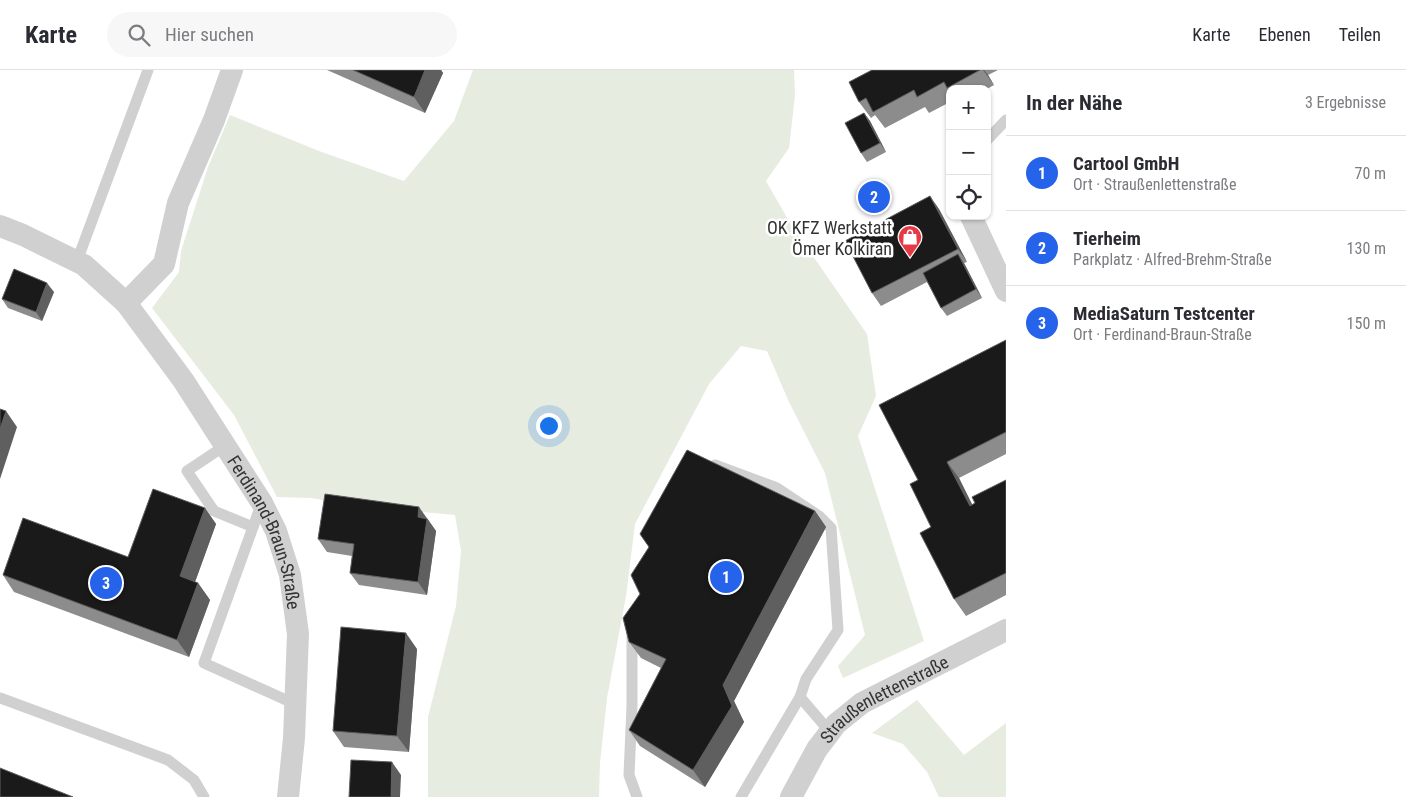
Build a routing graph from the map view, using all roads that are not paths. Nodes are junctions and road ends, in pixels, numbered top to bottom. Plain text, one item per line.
1 (148, 70) edge
2 (232, 70) edge
3 (1006, 120) edge
4 (991, 136) edge
5 (973, 220) edge
6 (0, 226) edge
7 (77, 261) junction
8 (1006, 291) edge
9 (126, 303) junction
10 (226, 445) junction
11 (706, 461) edge
12 (262, 503) junction
13 (253, 527) junction
14 (634, 617) edge
15 (1006, 630) edge
16 (800, 697) junction
17 (0, 698) edge
18 (295, 704) junction
19 (830, 732) junction
20 (798, 794) edge
21 (204, 797) edge
22 (288, 797) edge
23 (637, 797) edge
24 (740, 797) edge

1 - 7 lane
2 - 9 street
3 - 4 lane
5 - 8 street
6 - 7 street, Ferdinand-Braun-Straße
7 - 9 street, Ferdinand-Braun-Straße
9 - 10 street, Ferdinand-Braun-Straße
10 - 12 street, Ferdinand-Braun-Straße
10 - 13 lane
11 - 16 lane
12 - 13 lane
12 - 18 street, Ferdinand-Braun-Straße
13 - 18 lane
14 - 23 lane
15 - 19 street, Straußenlettenstraße
16 - 19 lane
16 - 24 lane
17 - 21 lane
18 - 22 street, Ferdinand-Braun-Straße
19 - 20 street, Straußenlettenstraße

